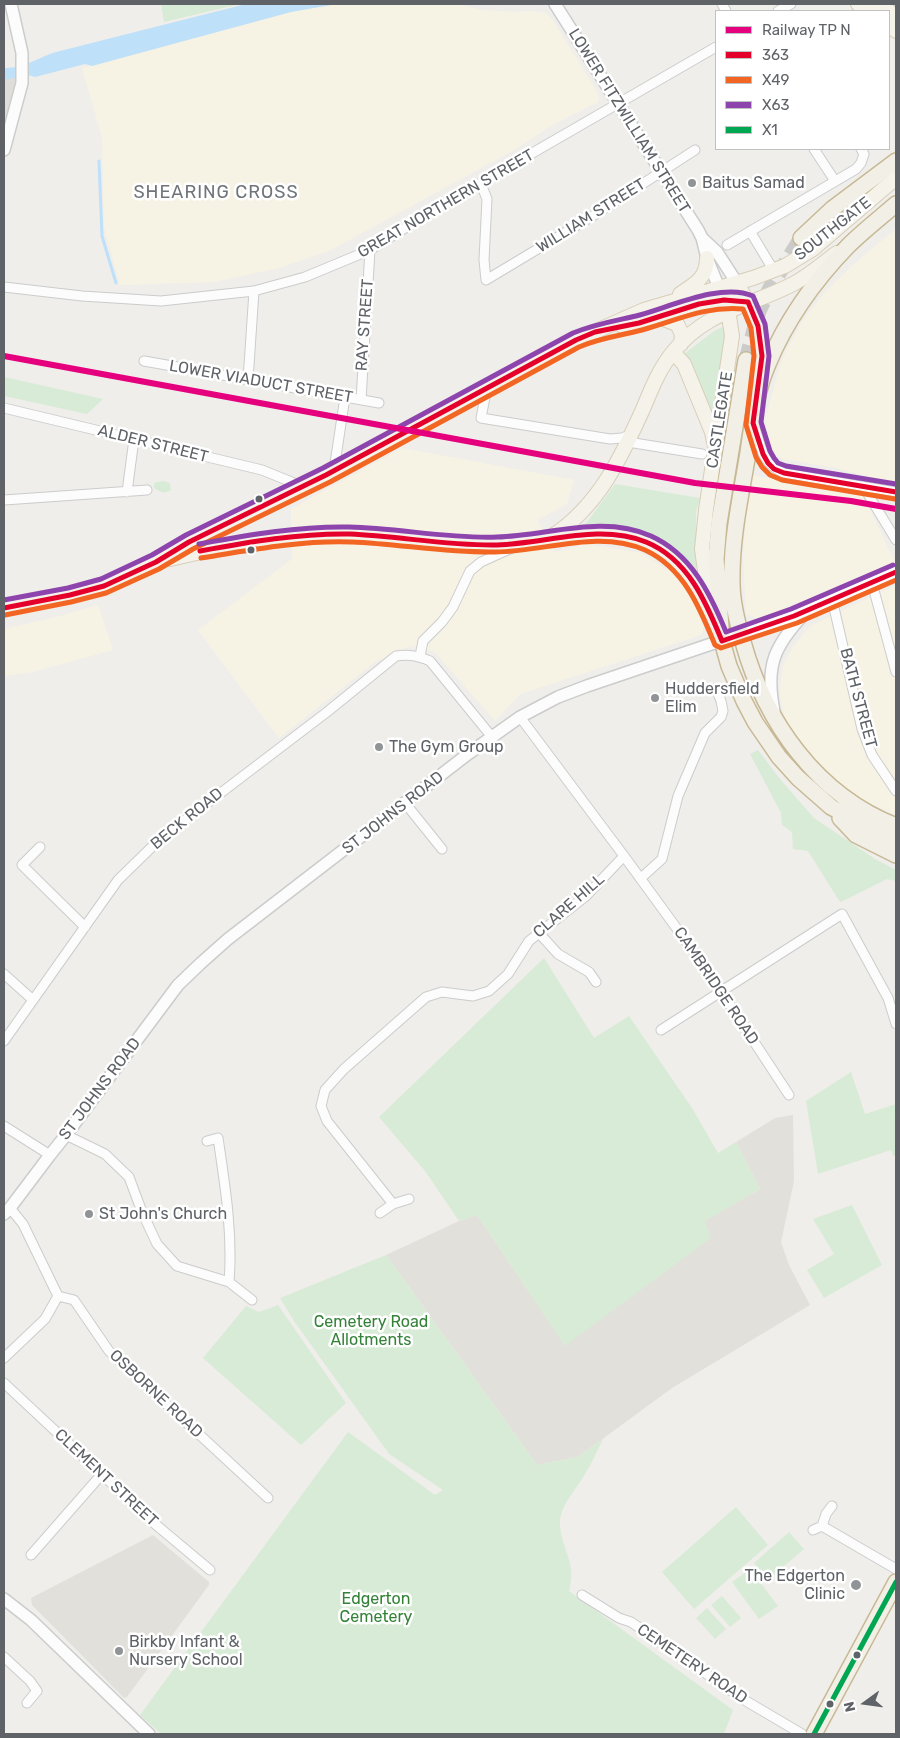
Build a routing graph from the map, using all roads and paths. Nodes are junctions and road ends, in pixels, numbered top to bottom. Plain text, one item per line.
1 (11, 4) edge
2 (555, 4) edge
3 (715, 49) edge
4 (619, 104) junction
5 (4, 150) edge
6 (695, 150) dead end
7 (815, 150) edge
8 (863, 151) edge
9 (896, 161) edge
10 (661, 172) junction
11 (896, 178) edge
12 (835, 181) junction
13 (481, 184) junction
14 (896, 204) edge
15 (750, 231) junction
16 (702, 238) junction
17 (801, 238) tunnel mouth
18 (727, 245) dead end
19 (848, 246) junction
20 (370, 250) junction
21 (707, 258) junction
22 (774, 271) junction
23 (737, 282) junction
24 (4, 287) edge
25 (254, 291) junction
26 (724, 300) junction
27 (667, 302) junction
28 (748, 302) junction
29 (658, 317) junction
30 (595, 332) junction
31 (677, 348) junction
32 (746, 360) tunnel mouth
33 (144, 361) dead end
34 (248, 380) junction
35 (759, 384) junction
36 (487, 387) junction
37 (345, 397) junction
38 (360, 400) junction
39 (379, 403) dead end
40 (4, 408) edge
41 (753, 423) junction
42 (630, 438) junction
43 (134, 439) junction
44 (708, 452) junction
45 (334, 470) junction
46 (863, 486) junction
47 (298, 488) junction
48 (148, 490) dead end
49 (126, 492) junction
50 (896, 492) edge
51 (4, 500) edge
52 (547, 539) junction
53 (896, 540) edge
54 (521, 544) junction
55 (156, 562) junction
56 (896, 572) edge
57 (872, 583) junction
58 (832, 600) junction
59 (4, 608) edge
60 (808, 610) junction
61 (741, 635) junction
62 (722, 641) junction
63 (420, 656) junction
64 (896, 672) edge
65 (716, 688) dead end
66 (520, 717) junction
67 (776, 723) junction
68 (492, 737) junction
69 (896, 791) edge
70 (405, 803) junction
71 (831, 807) junction
72 (896, 826) edge
73 (896, 842) edge
74 (40, 847) dead end
75 (442, 849) dead end
76 (896, 855) edge
77 (624, 856) junction
78 (641, 878) junction
79 (85, 927) junction
80 (539, 933) junction
81 (4, 974) edge
82 (596, 982) dead end
83 (721, 991) junction
84 (892, 996) edge
85 (32, 1000) junction
86 (896, 1024) edge
87 (661, 1030) dead end
88 (4, 1041) edge
89 (789, 1095) dead end
90 (4, 1126) edge
91 (66, 1136) junction
92 (207, 1141) dead end
93 (50, 1155) junction
94 (408, 1199) dead end
95 (394, 1204) junction
96 (7, 1211) edge
97 (380, 1213) dead end
98 (229, 1282) junction
99 (58, 1296) junction
100 (252, 1300) dead end
101 (4, 1358) edge
102 (4, 1383) edge
103 (102, 1474) junction
104 (268, 1498) dead end
105 (832, 1506) dead end
106 (31, 1554) dead end
107 (896, 1569) edge
108 (210, 1570) dead end
109 (896, 1582) edge
110 (582, 1595) dead end
111 (4, 1599) edge
112 (4, 1657) edge
113 (27, 1703) dead end
114 (149, 1734) edge
115 (802, 1734) edge
116 (814, 1734) edge

1 - 5 street
2 - 4 street, LOWER FITZWILLIAM STREET
3 - 4 street, GREAT NORTHERN STREET
4 - 10 street, LOWER FITZWILLIAM STREET
4 - 13 street, GREAT NORTHERN STREET
6 - 10 street, WILLIAM STREET
7 - 12 street
8 - 12 street
9 - 17 highway
10 - 13 street, WILLIAM STREET
10 - 16 street, LOWER FITZWILLIAM STREET
11 - 22 main road, SOUTHGATE
12 - 15 street
13 - 20 street, GREAT NORTHERN STREET
14 - 19 highway, SOUTHGATE
15 - 18 street
15 - 22 street
16 - 21 street, LOWER FITZWILLIAM STREET
16 - 23 street, LOWER FITZWILLIAM STREET
19 - 28 main road, SOUTHGATE
19 - 35 highway, SOUTHGATE
20 - 25 street, GREAT NORTHERN STREET
20 - 38 street, RAY STREET
21 - 26 street, LOWER FITZWILLIAM STREET
21 - 27 main road
22 - 23 main road, SOUTHGATE
23 - 26 main road, SOUTHGATE
23 - 28 main road, CASTLEGATE
24 - 25 street, GREAT NORTHERN STREET
25 - 34 street
26 - 27 main road
26 - 28 main road
26 - 29 main road
26 - 31 main road
26 - 44 main road, CASTLEGATE
27 - 30 main road
28 - 35 main road, CASTLEGATE
29 - 30 main road
29 - 31 main road
30 - 36 main road
31 - 42 main road
31 - 44 main road
32 - 62 highway, CASTLEGATE
33 - 34 street, LOWER VIADUCT STREET
34 - 37 street, LOWER VIADUCT STREET
35 - 41 highway, CASTLEGATE
36 - 42 street
36 - 45 main road
37 - 38 street, LOWER VIADUCT STREET
37 - 45 street
38 - 39 street, LOWER VIADUCT STREET
40 - 43 street, ALDER STREET
41 - 46 street
41 - 61 highway, CASTLEGATE
42 - 44 street
42 - 52 main road
43 - 47 street, ALDER STREET
43 - 49 street
44 - 62 main road, CASTLEGATE
45 - 47 main road
46 - 50 street
46 - 53 street
47 - 55 main road
48 - 49 street
49 - 51 street
52 - 54 main road
52 - 62 main road
54 - 55 main road
54 - 63 street
55 - 59 main road
56 - 57 street, ST JOHNS ROAD
57 - 58 street, ST JOHNS ROAD
57 - 64 street
58 - 60 street, ST JOHNS ROAD
58 - 69 street, BATH STREET
60 - 61 street, ST JOHNS ROAD
60 - 67 street
61 - 62 street, ST JOHNS ROAD
61 - 67 highway, CASTLEGATE
62 - 66 street, ST JOHNS ROAD
62 - 71 highway, CASTLEGATE
63 - 68 street
63 - 79 street, BECK ROAD
65 - 78 street
66 - 68 street, ST JOHNS ROAD
66 - 77 street
67 - 72 highway, CASTLEGATE
68 - 70 street, ST JOHNS ROAD
70 - 75 street
70 - 91 street, ST JOHNS ROAD
71 - 73 highway, CASTLEGATE
71 - 76 highway
74 - 79 street
77 - 78 street, CAMBRIDGE ROAD
77 - 80 street, CLARE HILL
78 - 83 street, CAMBRIDGE ROAD
79 - 85 street, BECK ROAD
80 - 82 street
80 - 95 street, CLARE HILL
81 - 85 street
83 - 84 street
83 - 87 street
83 - 89 street, CAMBRIDGE ROAD
84 - 86 street
85 - 88 street, BECK ROAD
90 - 93 street
91 - 93 street, ST JOHNS ROAD
91 - 98 street
92 - 98 street
93 - 96 street, ST JOHNS ROAD
94 - 95 street
95 - 97 street
96 - 99 street
98 - 100 street
99 - 101 street
99 - 104 street, OSBORNE ROAD
102 - 103 street, CLEMENT STREET
103 - 106 street
103 - 108 street, CLEMENT STREET
105 - 107 street
109 - 116 highway
110 - 115 street, CEMETERY ROAD
111 - 114 street
112 - 113 street

